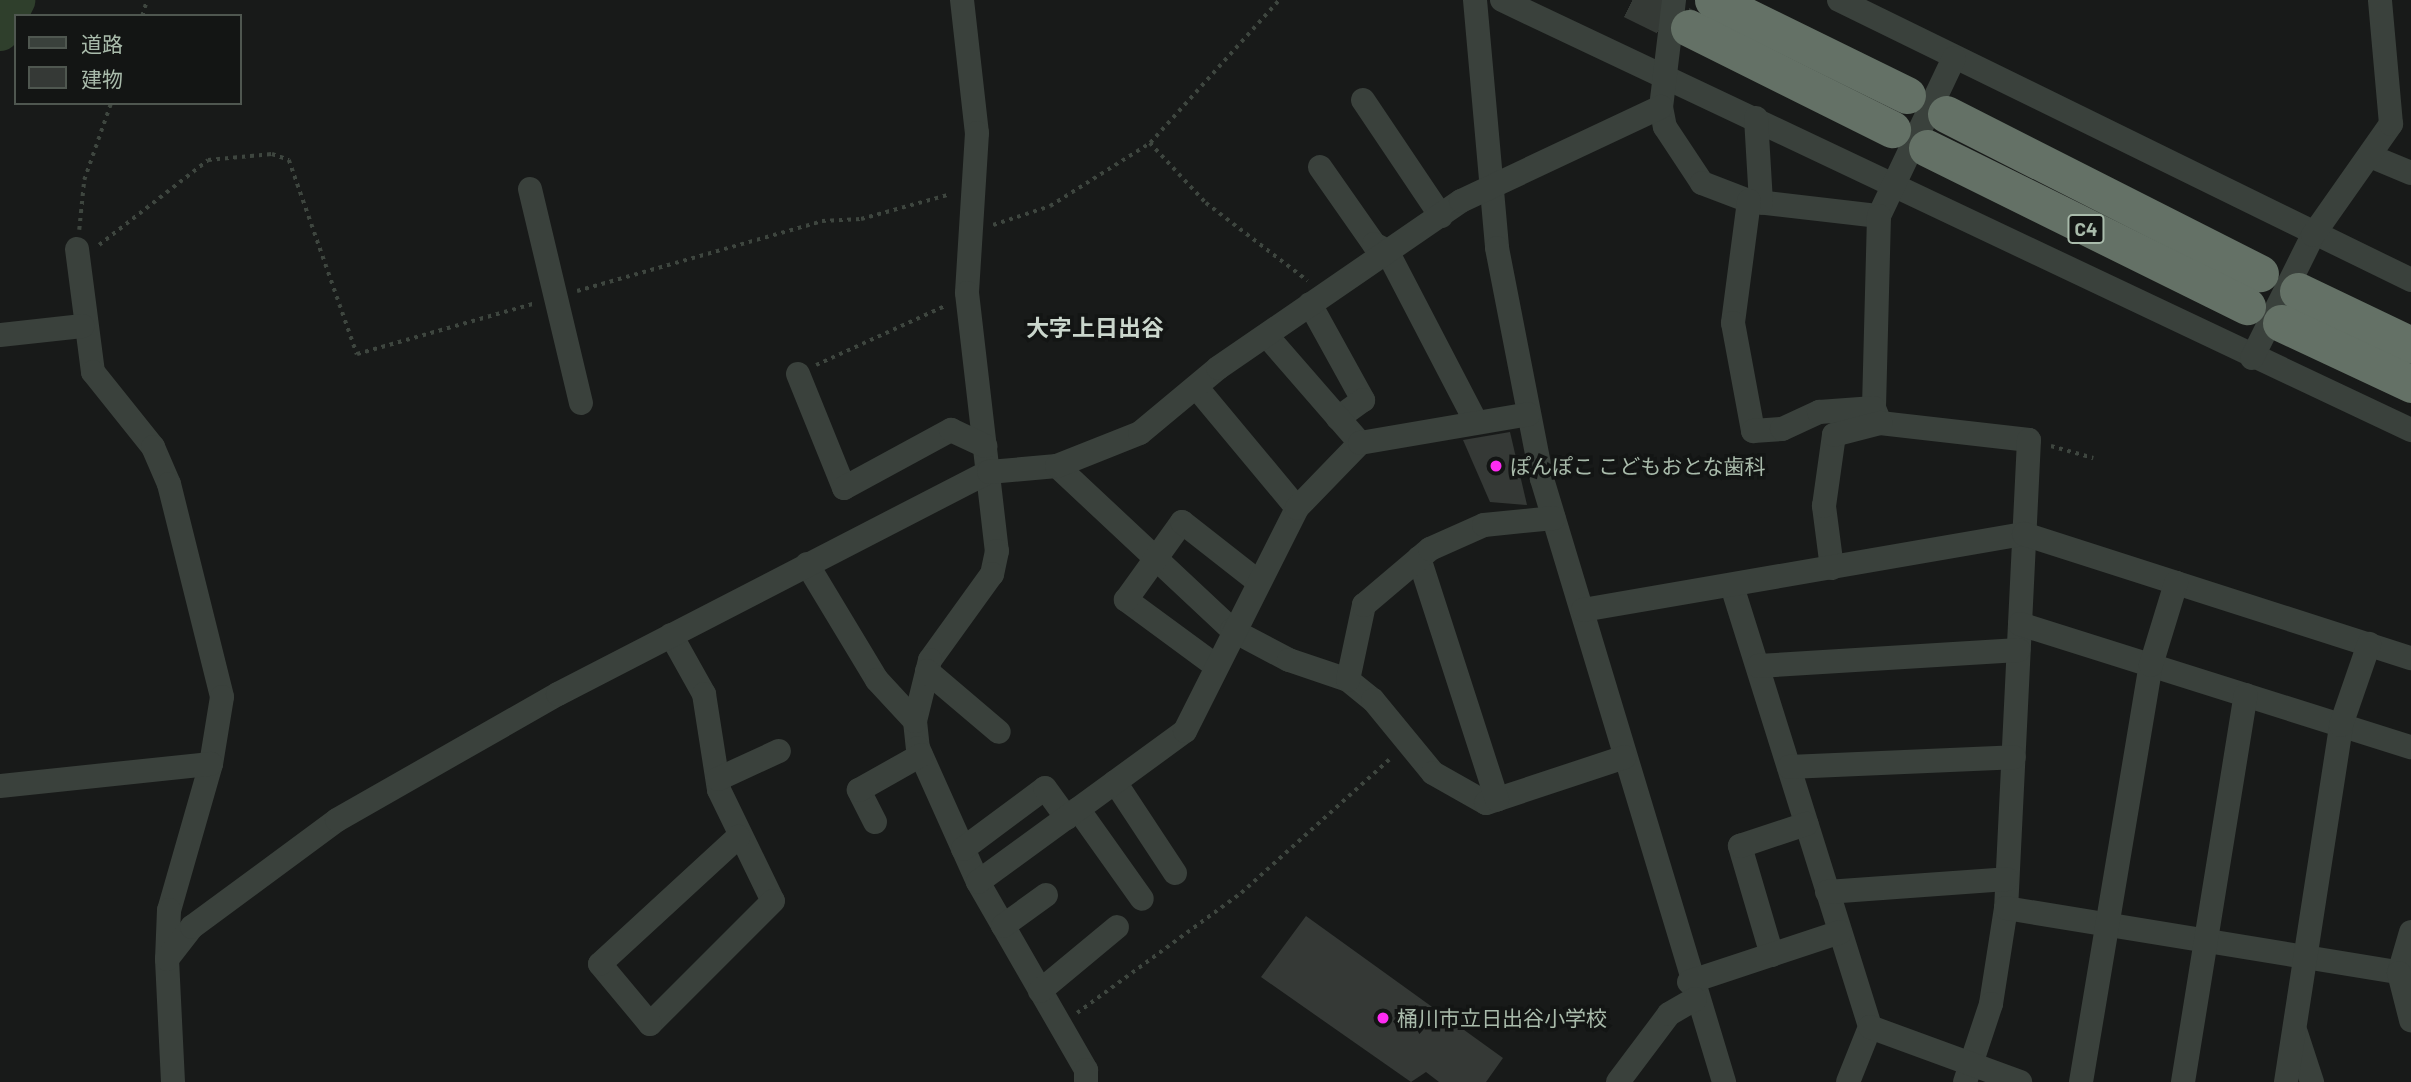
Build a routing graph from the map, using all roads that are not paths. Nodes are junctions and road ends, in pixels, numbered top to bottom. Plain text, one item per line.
1 (962, 0) edge
2 (1475, 0) edge
3 (1502, 0) edge
4 (1713, 0) tunnel mouth
5 (1839, 0) edge
6 (2380, 0) edge
7 (1682, 14) edge
8 (1954, 58) junction
9 (1664, 74) junction
10 (1907, 95) dead end
11 (1363, 100) dead end
12 (1661, 107) junction
13 (1946, 114) dead end
14 (1756, 118) junction
15 (1892, 129) dead end
16 (1927, 148) dead end
17 (2370, 156) junction
18 (1320, 167) dead end
19 (2411, 173) edge
20 (1893, 184) junction
21 (1490, 187) junction
22 (530, 189) dead end
23 (1755, 202) junction
24 (1441, 216) junction
25 (1879, 216) junction
26 (2313, 235) junction
27 (1387, 251) junction
28 (78, 255) road end
29 (2411, 280) edge
30 (2298, 291) dead end
31 (1318, 299) junction
32 (2281, 323) dead end
33 (83, 326) junction
34 (0, 335) edge
35 (1266, 336) junction
36 (2411, 345) edge
37 (2252, 358) junction
38 (798, 374) road end
39 (2411, 384) edge
40 (1197, 388) junction
41 (581, 403) dead end
42 (1530, 414) junction
43 (1877, 415) junction
44 (1338, 418) junction
45 (1476, 422) junction
46 (2411, 430) edge
47 (1360, 443) junction
48 (985, 446) junction
49 (1057, 466) junction
50 (989, 472) junction
51 (1297, 508) junction
52 (1554, 518) junction
53 (2024, 534) junction
54 (1419, 558) junction
55 (1153, 560) junction
56 (807, 564) junction
57 (1832, 568) junction
58 (1256, 580) junction
59 (2176, 583) junction
60 (1732, 586) junction
61 (1583, 610) junction
62 (2020, 624) junction
63 (1232, 630) junction
64 (671, 635) junction
65 (2369, 644) junction
66 (2019, 650) junction
67 (2411, 658) edge
68 (2151, 665) junction
69 (1216, 666) junction
70 (1758, 666) junction
71 (927, 671) junction
72 (1348, 680) junction
73 (2246, 695) junction
74 (915, 721) junction
75 (2341, 725) junction
76 (999, 732) dead end
77 (2411, 747) edge
78 (779, 751) dead end
79 (921, 755) junction
80 (1625, 757) junction
81 (2014, 757) junction
82 (211, 764) junction
83 (1788, 767) junction
84 (718, 779) junction
85 (1115, 782) junction
86 (0, 786) edge
87 (1497, 800) junction
88 (1072, 814) junction
89 (875, 822) dead end
90 (1806, 824) junction
91 (738, 837) junction
92 (963, 849) junction
93 (1175, 873) dead end
94 (2007, 878) junction
95 (978, 882) junction
96 (1827, 892) junction
97 (1046, 895) dead end
98 (1142, 899) dead end
99 (2006, 908) junction
100 (1003, 926) junction
101 (2107, 926) junction
102 (1117, 927) dead end
103 (1840, 932) junction
104 (2411, 932) edge
105 (2206, 940) junction
106 (1772, 955) junction
107 (2305, 958) junction
108 (167, 959) junction
109 (2405, 974) edge
110 (1041, 991) junction
111 (1692, 991) junction
112 (2411, 1020) edge
113 (1870, 1027) junction
114 (2295, 1028) junction
115 (1970, 1072) edge
116 (173, 1082) edge
117 (1086, 1082) edge
118 (1618, 1082) edge
119 (1724, 1082) edge
120 (1849, 1082) edge
121 (2020, 1082) edge
122 (2081, 1082) edge
123 (2183, 1082) edge
124 (2286, 1082) edge
125 (2312, 1082) edge

1 - 48 street
2 - 21 street
3 - 9 street
4 - 10 highway
5 - 8 street
6 - 17 street
7 - 9 street
7 - 15 highway
8 - 20 street
8 - 26 street
9 - 12 street
9 - 14 street
11 - 24 street
12 - 21 street
12 - 23 street
13 - 16 highway, C4
14 - 20 street
14 - 23 street
17 - 19 street
17 - 26 street
18 - 27 street
20 - 25 street
20 - 37 street
21 - 24 street
21 - 42 street
22 - 41 street
23 - 25 street
23 - 43 street
24 - 27 street
25 - 43 street
26 - 29 street
26 - 37 street
27 - 31 street
27 - 45 street
28 - 33 street
30 - 36 highway
31 - 35 street
31 - 44 street
32 - 39 highway
33 - 34 street
33 - 82 street
35 - 40 street
35 - 44 street
37 - 46 street
38 - 48 street
40 - 49 street
40 - 51 street
42 - 45 street
42 - 52 street
43 - 53 street
43 - 57 street
44 - 47 street
45 - 47 street
47 - 51 street
48 - 50 street
49 - 50 street
49 - 55 street
50 - 56 street
50 - 71 street
51 - 58 street
52 - 54 street
52 - 61 street
53 - 57 street
53 - 59 street
53 - 62 street
54 - 72 street
54 - 87 street
55 - 58 street
55 - 63 street
55 - 69 street
56 - 64 street
56 - 74 street
57 - 60 street
58 - 63 street
59 - 65 street
59 - 68 street
60 - 61 street
60 - 70 street
61 - 80 street
62 - 66 street
62 - 68 street
63 - 69 street
63 - 72 street
64 - 84 street
64 - 108 street
65 - 67 street
65 - 75 street
66 - 70 street
66 - 81 street
68 - 73 street
68 - 101 street
69 - 85 street
70 - 83 street
71 - 74 street
71 - 76 street
72 - 87 street
73 - 75 street
73 - 105 street
74 - 79 street
75 - 77 street
75 - 107 street
78 - 84 street
79 - 89 street
79 - 92 street
80 - 87 street
80 - 111 street
81 - 83 street
81 - 94 street
82 - 86 street
82 - 108 street
83 - 90 street
84 - 91 street
85 - 88 street
85 - 93 street
88 - 92 street
88 - 95 street
88 - 98 street
90 - 96 street
90 - 106 street
91 - 91 street
92 - 95 street
94 - 96 street
94 - 99 street
95 - 100 street
96 - 103 street
97 - 100 street
99 - 101 street
99 - 115 street
100 - 110 street
101 - 105 street
101 - 122 street
102 - 110 street
103 - 106 street
103 - 113 street
104 - 109 street
105 - 107 street
105 - 123 street
106 - 111 street
107 - 109 street
107 - 114 street
108 - 116 street
109 - 112 street
110 - 117 street
111 - 118 street
111 - 119 street
113 - 115 street
113 - 120 street
114 - 124 street
114 - 125 street
115 - 121 street

